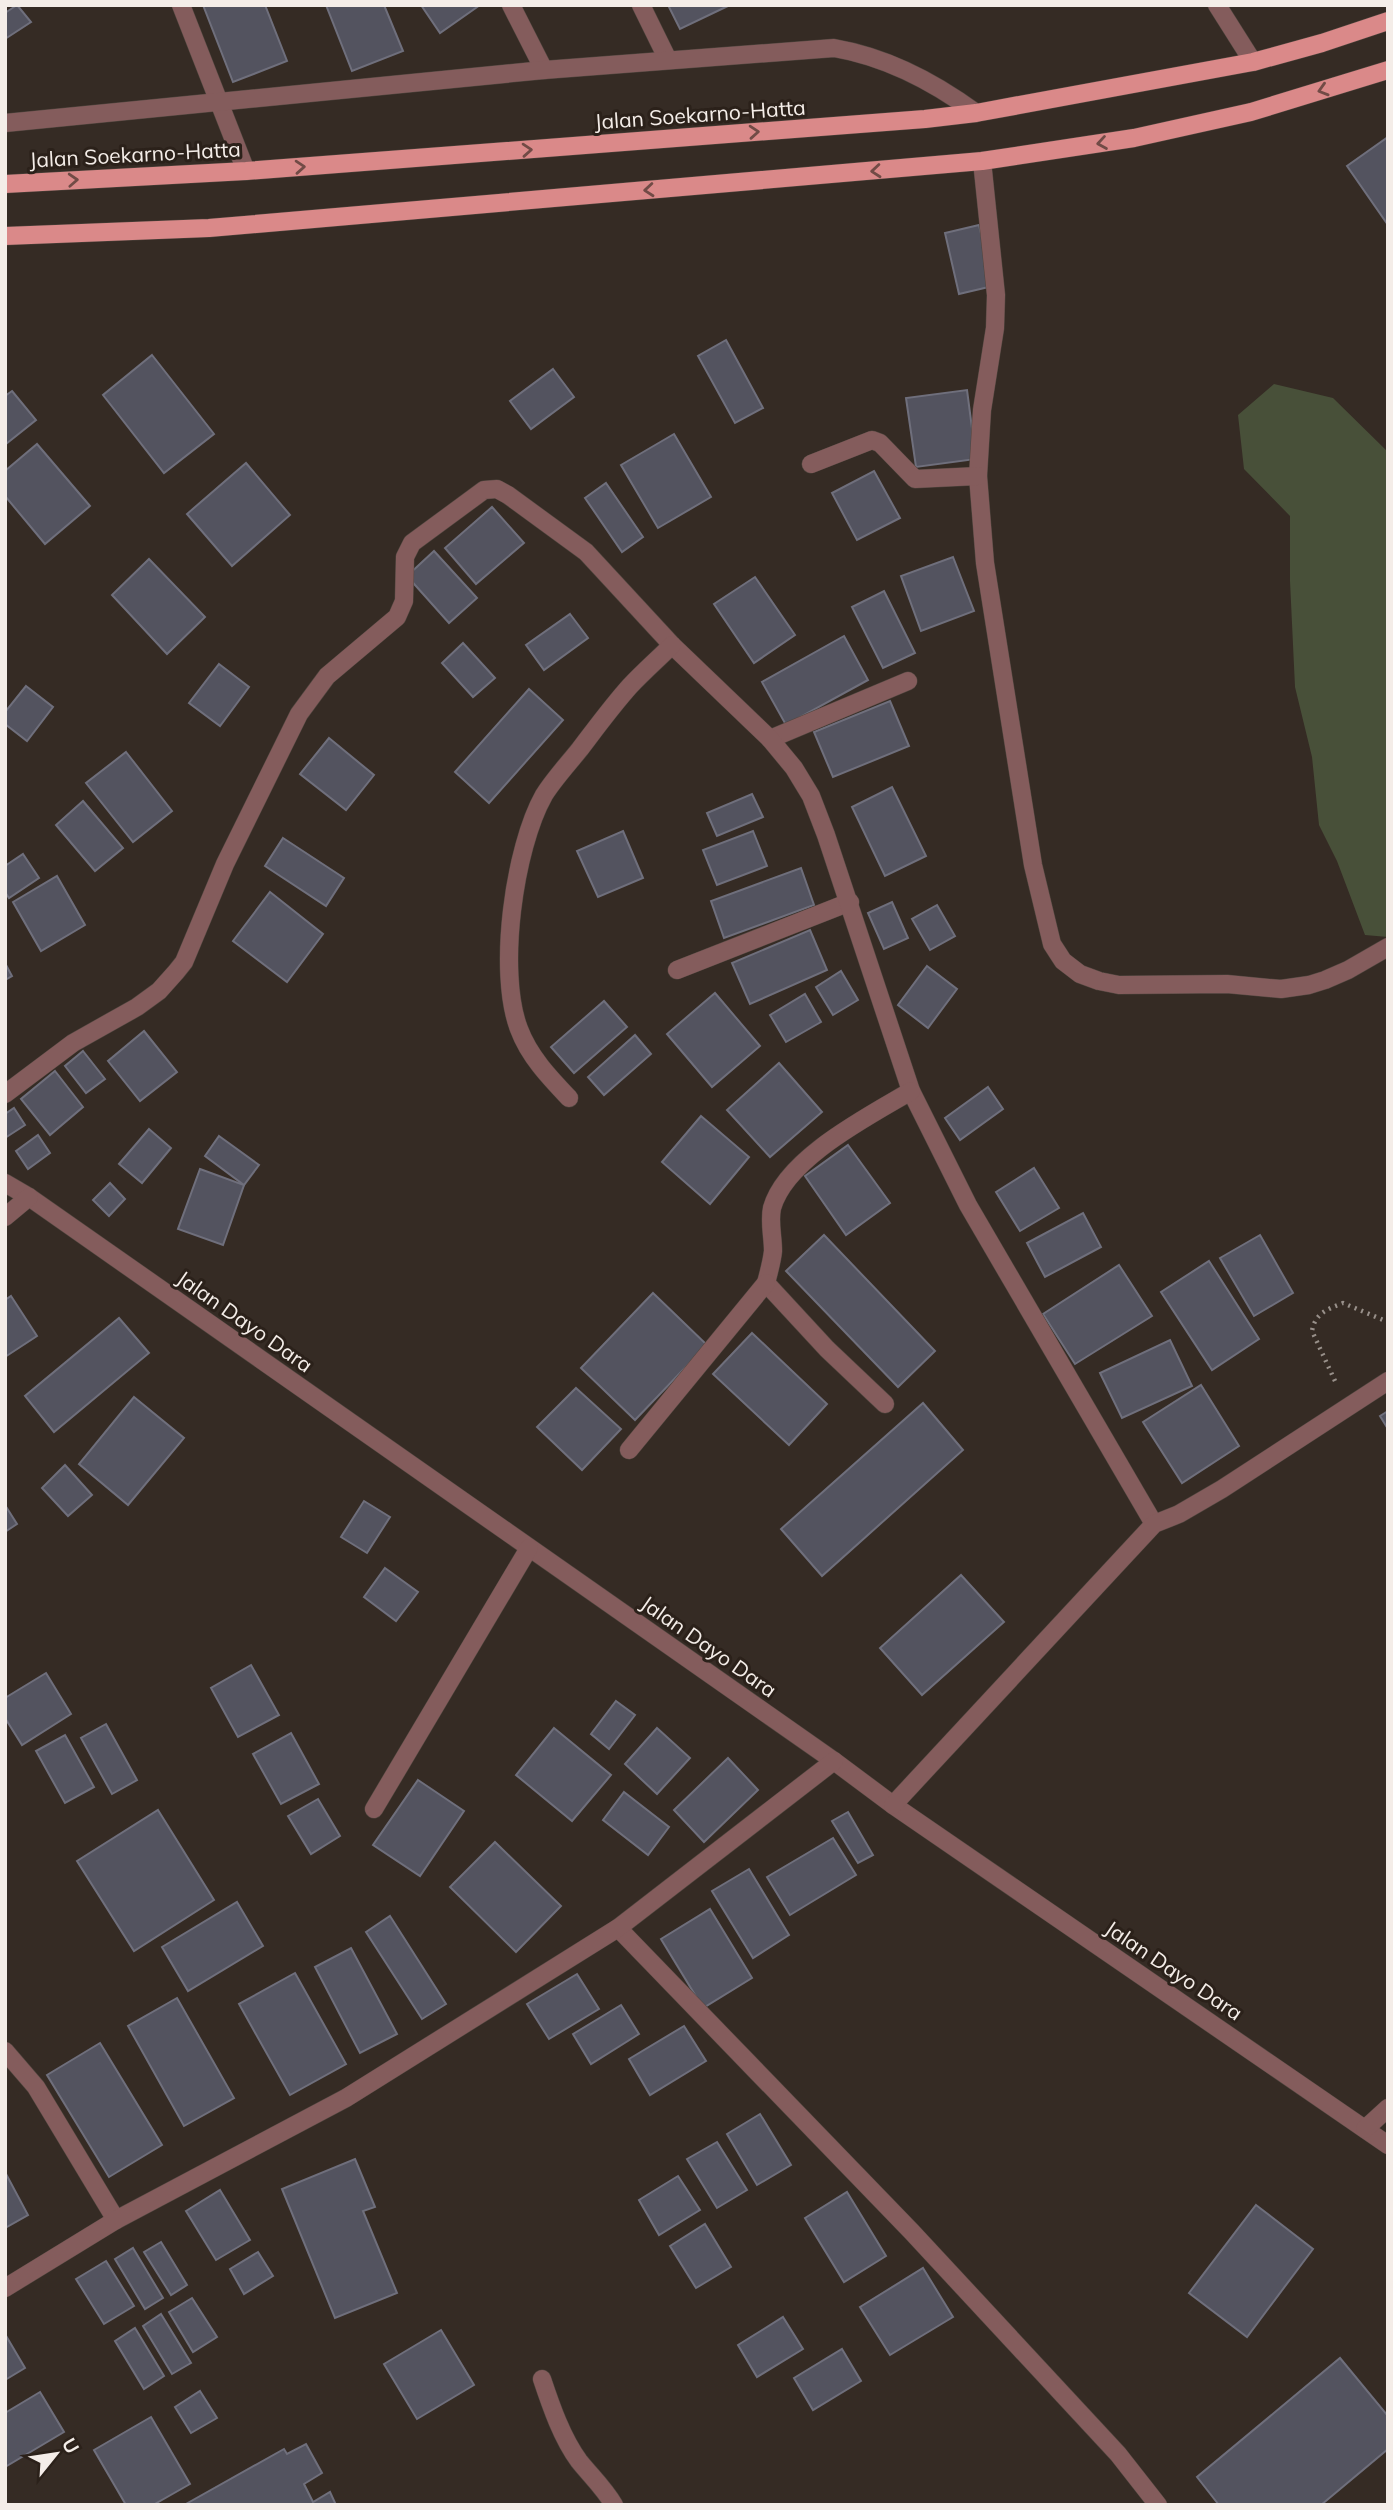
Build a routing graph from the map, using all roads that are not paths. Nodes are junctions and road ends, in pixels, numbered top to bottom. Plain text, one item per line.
1 (181, 5) edge
2 (511, 5) edge
3 (640, 5) edge
4 (1217, 5) edge
5 (1388, 21) edge
6 (668, 60) junction
7 (1253, 62) junction
8 (544, 70) junction
9 (1388, 70) edge
10 (218, 103) junction
11 (976, 113) junction
12 (5, 123) edge
13 (982, 161) junction
14 (246, 171) junction
15 (5, 184) edge
16 (5, 236) edge
17 (811, 464) dead end
18 (978, 476) junction
19 (672, 645) junction
20 (908, 681) dead end
21 (770, 739) junction
22 (850, 902) junction
23 (1388, 947) edge
24 (677, 970) dead end
25 (911, 1091) junction
26 (5, 1094) edge
27 (569, 1098) dead end
28 (5, 1183) edge
29 (29, 1198) junction
30 (5, 1217) edge
31 (766, 1283) junction
32 (1388, 1381) edge
33 (885, 1404) dead end
34 (629, 1450) dead end
35 (1154, 1524) junction
36 (529, 1548) junction
37 (834, 1761) junction
38 (893, 1805) junction
39 (374, 1808) dead end
40 (618, 1928) junction
41 (5, 2051) edge
42 (1388, 2108) edge
43 (1365, 2129) junction
44 (1388, 2146) edge
45 (116, 2220) junction
46 (5, 2288) edge
47 (542, 2379) dead end
48 (614, 2505) edge
49 (1158, 2505) edge

1 - 10 street
2 - 8 street
3 - 6 street
4 - 7 street
5 - 7 main road, Jalan Soekarno-Hatta
6 - 8 street
6 - 11 street
7 - 11 main road, Jalan Soekarno-Hatta
8 - 10 street
9 -> 13 main road
10 - 12 street
10 - 14 street
14 -> 11 main road, Jalan Soekarno-Hatta
13 -> 16 main road
13 - 18 street
15 -> 14 main road, Jalan Soekarno-Hatta
17 - 18 street
18 - 23 street
19 - 21 street
19 - 26 street
19 - 27 street
20 - 21 street
21 - 22 street
22 - 24 street
22 - 25 street
25 - 31 street
25 - 35 street
28 - 29 street, Jalan Dayo Dara
29 - 30 street
29 - 36 street, Jalan Dayo Dara
31 - 33 street
31 - 34 street
32 - 35 street
35 - 38 street
36 - 37 street, Jalan Dayo Dara
36 - 39 street
37 - 38 street, Jalan Dayo Dara
37 - 40 street
38 - 43 street, Jalan Dayo Dara
40 - 45 street
40 - 49 street
41 - 45 street
42 - 43 street
43 - 44 street, Jalan Dayo Dara
45 - 46 street
47 - 48 street

